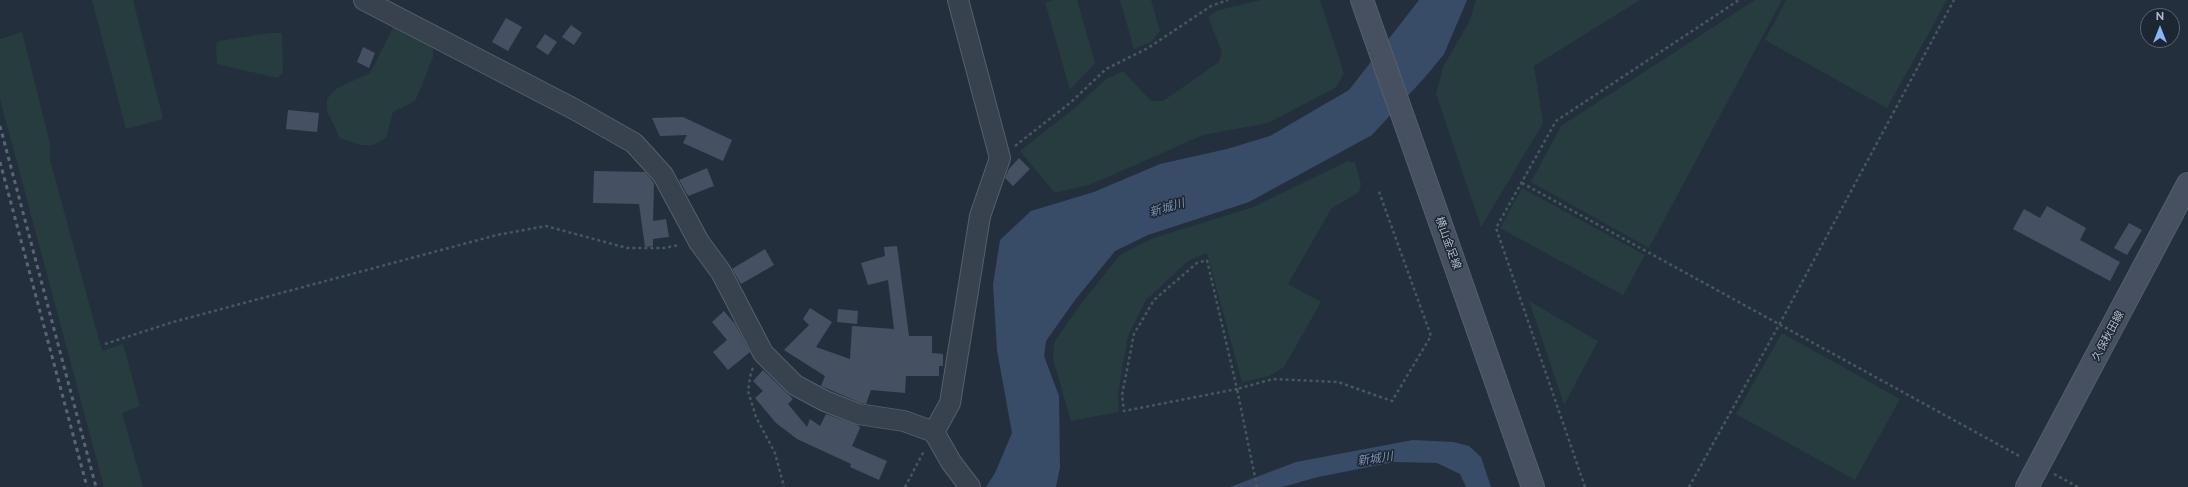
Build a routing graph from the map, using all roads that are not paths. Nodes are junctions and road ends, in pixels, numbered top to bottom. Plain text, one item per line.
1 (364, 0) edge
2 (958, 0) edge
3 (1362, 0) edge
4 (2188, 184) edge
5 (934, 432) junction
6 (970, 487) edge
7 (1533, 487) edge
8 (2027, 487) edge

1 - 5 street
2 - 5 street
3 - 7 street, 横山金足線
4 - 8 street, 久保秋田線
5 - 6 street

